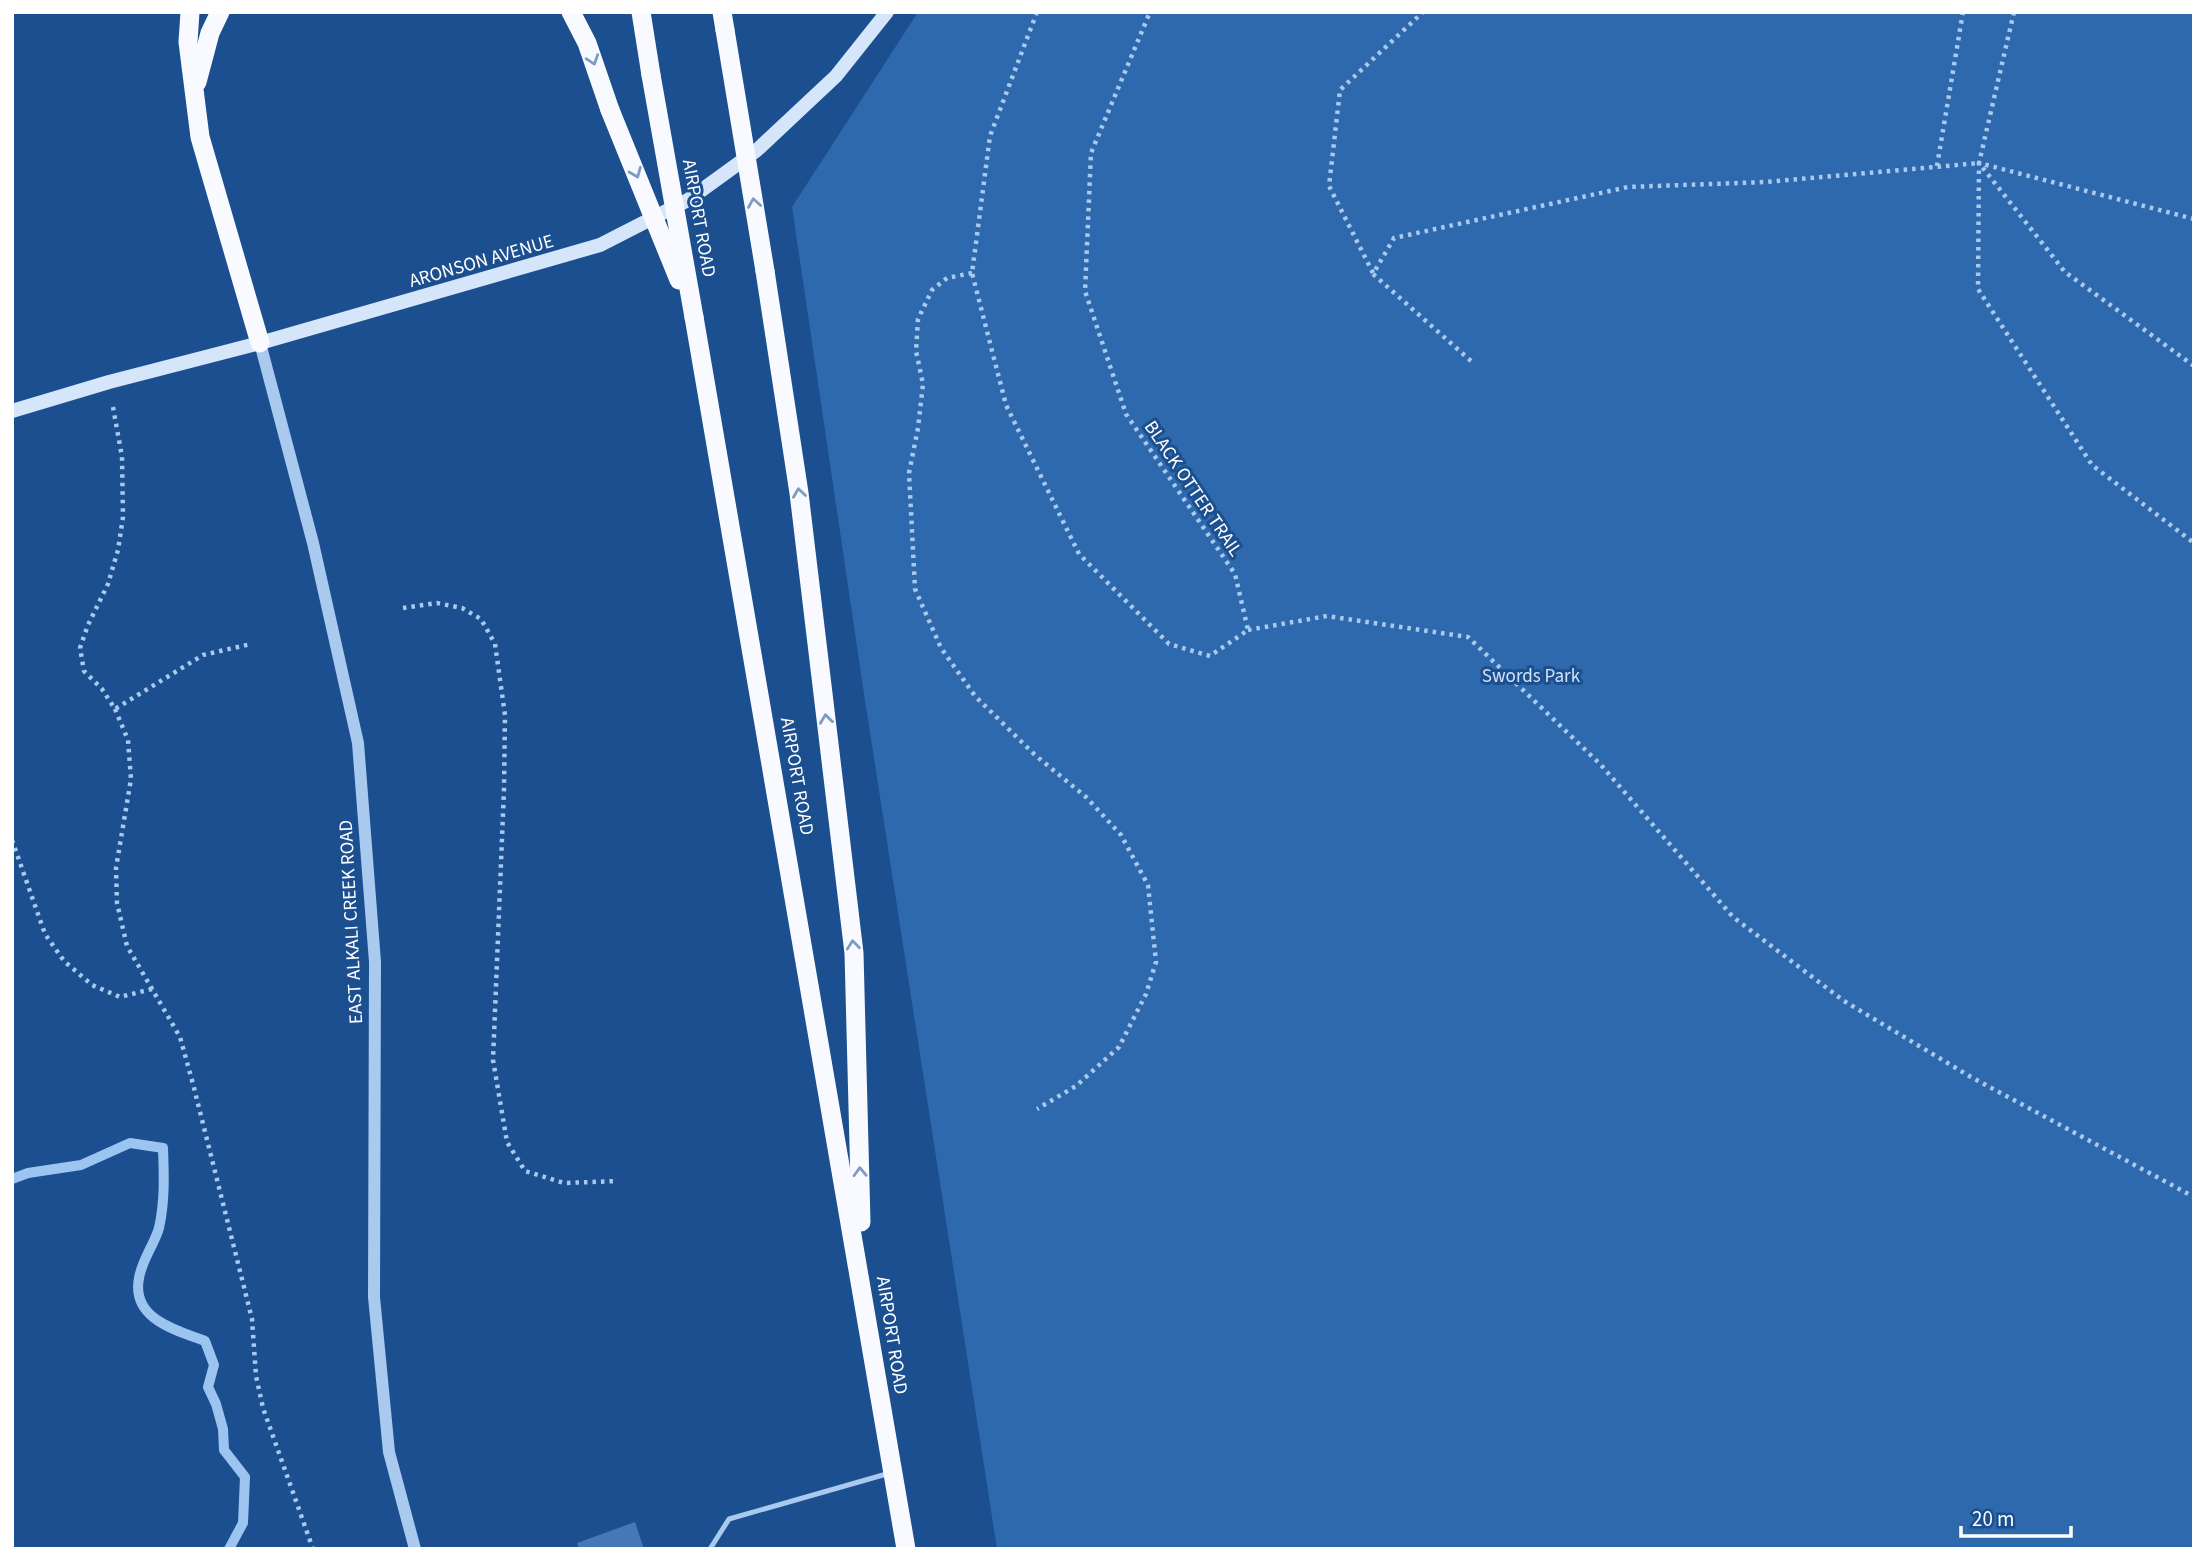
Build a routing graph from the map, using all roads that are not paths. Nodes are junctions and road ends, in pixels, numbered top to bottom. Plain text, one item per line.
1 (190, 12) edge
2 (220, 12) edge
3 (570, 12) edge
4 (641, 12) edge
5 (887, 12) edge
6 (724, 21) edge
7 (194, 94) junction
8 (694, 317) junction
9 (260, 344) junction
10 (12, 411) edge
11 (863, 1290) junction
12 (893, 1472) junction
13 (415, 1549) edge
14 (710, 1549) edge
15 (906, 1549) edge

1 - 7 highway
2 - 7 highway
3 -> 8 highway, bridge
4 - 8 highway, AIRPORT ROAD, bridge
5 - 9 main road, ARONSON AVENUE
11 -> 6 highway, bridge
7 - 9 highway
8 - 11 highway, AIRPORT ROAD
9 - 10 main road, ARONSON AVENUE
9 - 13 street, EAST ALKALI CREEK ROAD
11 - 12 highway, AIRPORT ROAD
12 - 14 lane
12 - 15 highway, AIRPORT ROAD

